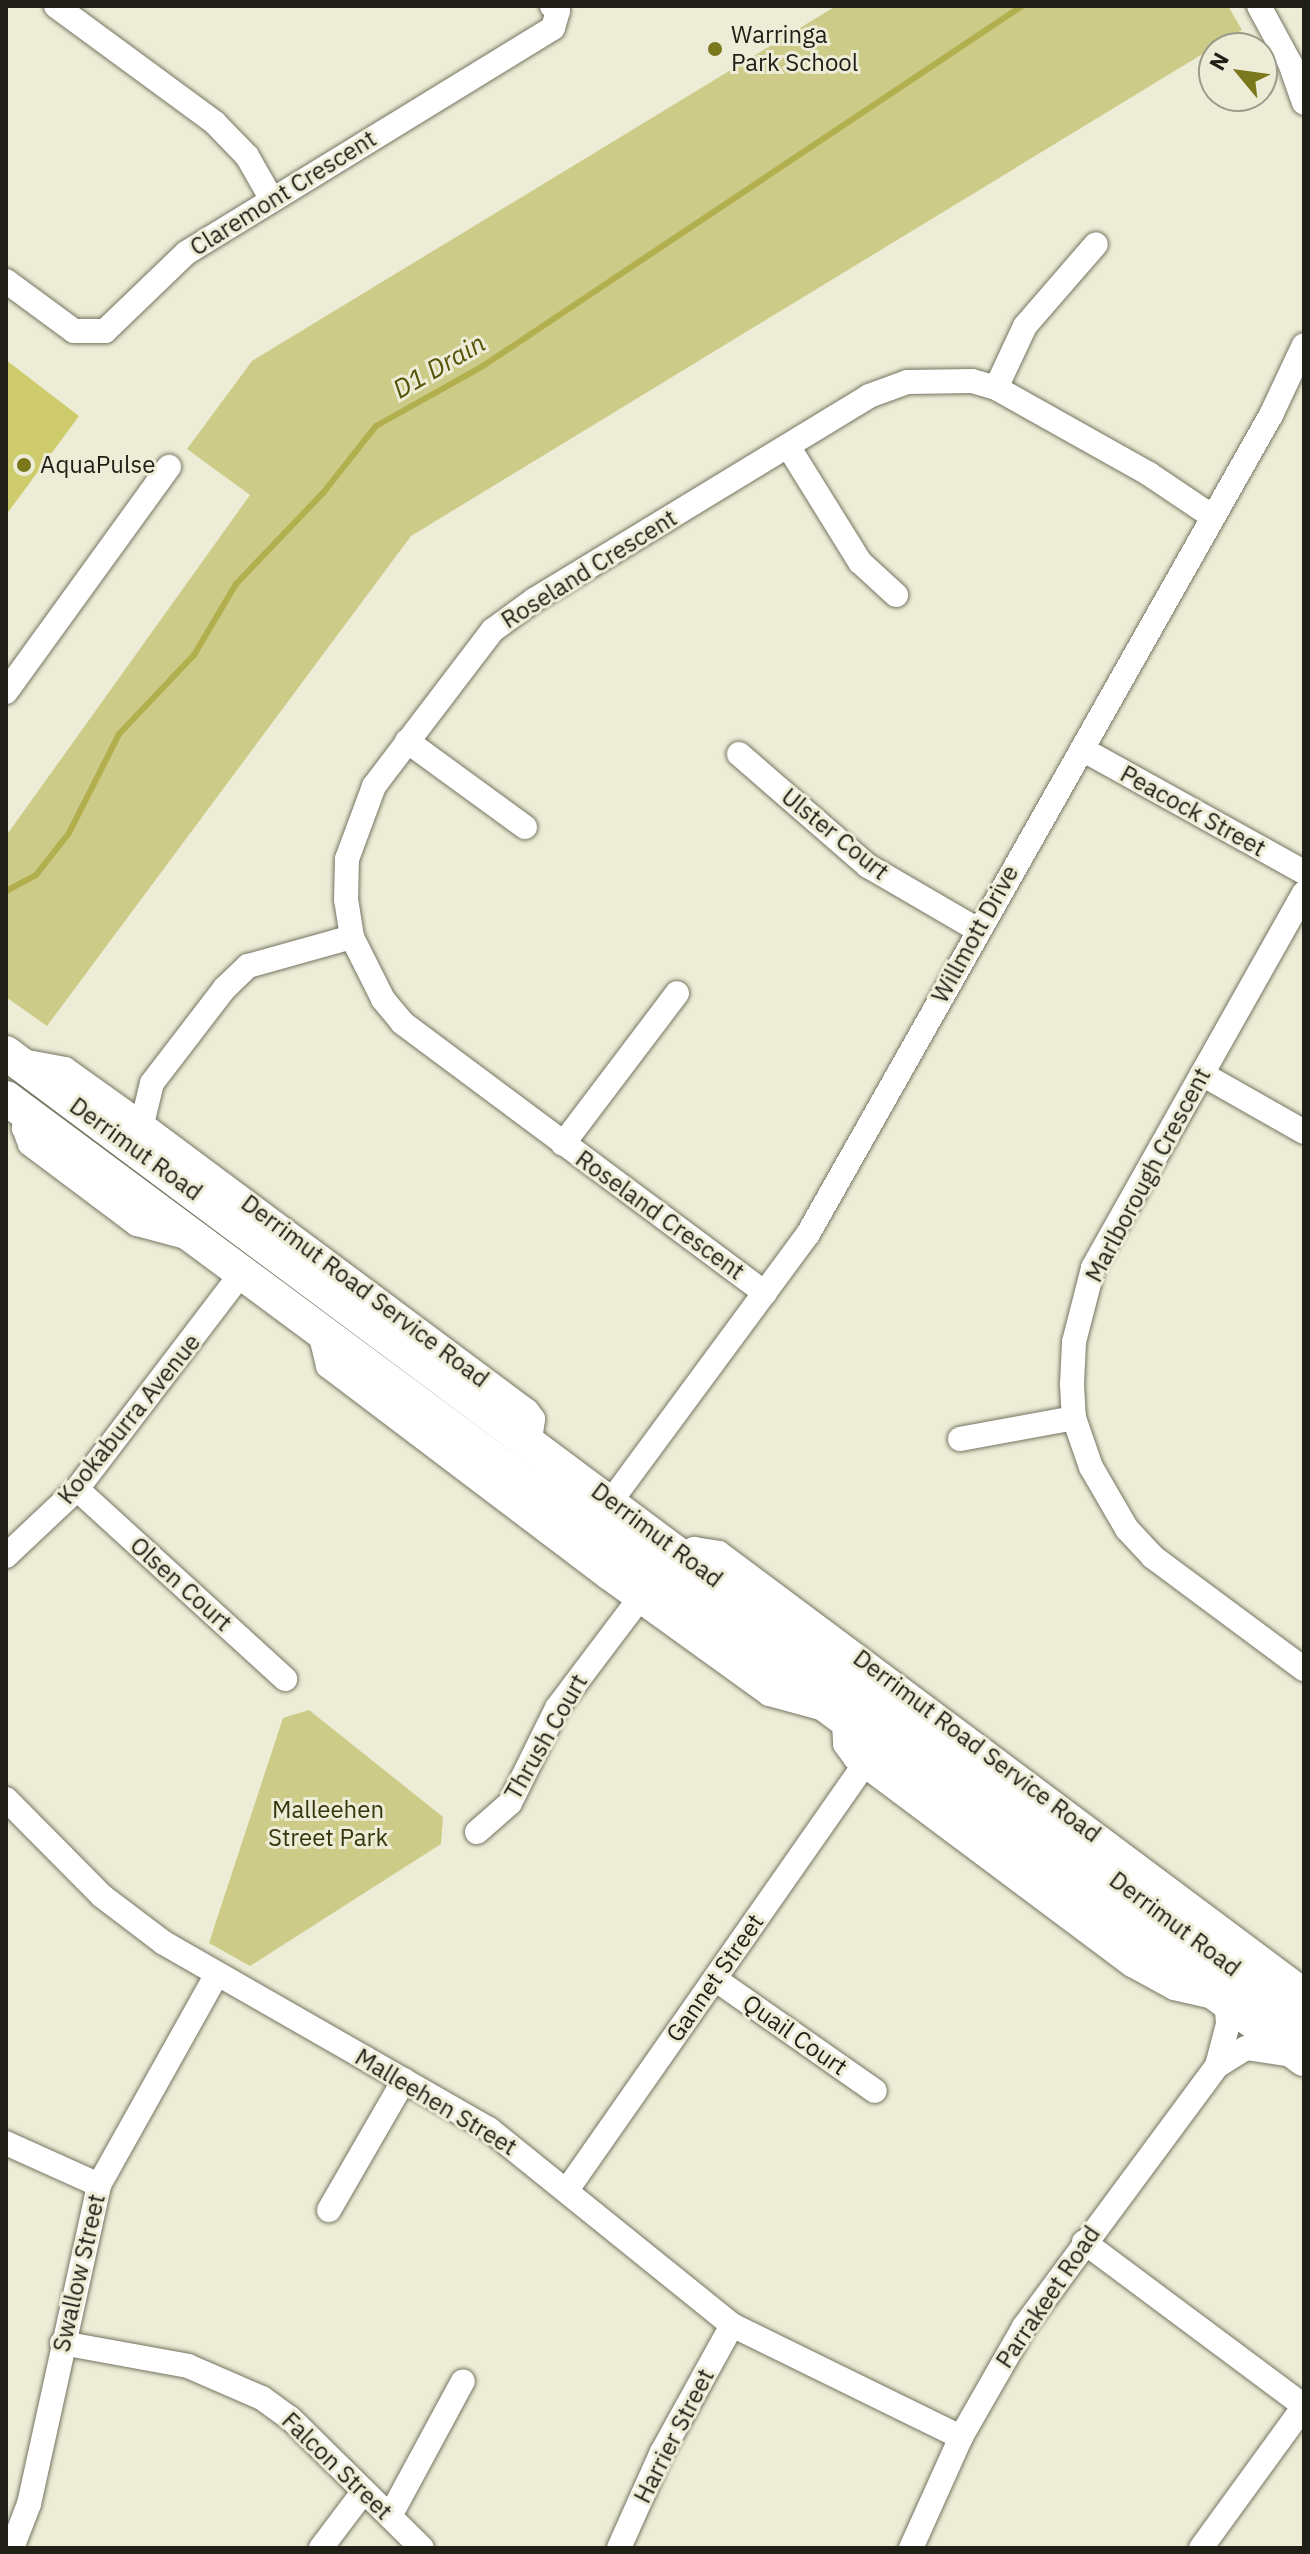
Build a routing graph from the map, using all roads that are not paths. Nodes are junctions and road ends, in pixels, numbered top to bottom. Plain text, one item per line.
1 (56, 6) edge
2 (552, 6) edge
3 (1259, 6) edge
4 (1304, 103) edge
5 (271, 198) junction
6 (1096, 244) dead end
7 (6, 281) edge
8 (1304, 345) edge
9 (996, 388) junction
10 (788, 446) junction
11 (169, 467) dead end
12 (1216, 511) junction
13 (896, 595) dead end
14 (6, 692) edge
15 (407, 741) junction
16 (1082, 749) junction
17 (739, 754) dead end
18 (525, 827) dead end
19 (1304, 872) edge
20 (1304, 893) edge
21 (978, 930) junction
22 (352, 937) junction
23 (677, 993) dead end
24 (10, 1056) edge
25 (1202, 1074) junction
26 (17, 1106) edge
27 (142, 1124) junction
28 (1304, 1132) edge
29 (563, 1144) junction
30 (264, 1244) junction
31 (241, 1274) junction
32 (765, 1293) junction
33 (320, 1333) junction
34 (1074, 1418) junction
35 (960, 1439) dead end
36 (530, 1440) junction
37 (77, 1489) junction
38 (611, 1501) junction
39 (588, 1532) junction
40 (683, 1555) junction
41 (6, 1556) edge
42 (640, 1598) junction
43 (685, 1604) junction
44 (1304, 1669) edge
45 (285, 1679) dead end
46 (880, 1702) junction
47 (836, 1716) junction
48 (876, 1759) junction
49 (6, 1799) edge
50 (477, 1832) dead end
51 (217, 1974) junction
52 (715, 1979) junction
53 (1304, 1990) edge
54 (1226, 2000) junction
55 (1304, 2022) edge
56 (1304, 2058) edge
57 (1217, 2066) junction
58 (404, 2080) junction
59 (875, 2091) dead end
60 (6, 2143) edge
61 (99, 2185) junction
62 (567, 2190) junction
63 (329, 2210) dead end
64 (1084, 2242) junction
65 (732, 2325) junction
66 (62, 2343) junction
67 (463, 2381) dead end
68 (1304, 2406) edge
69 (961, 2437) junction
70 (364, 2491) junction
71 (390, 2516) junction
72 (12, 2548) edge
73 (321, 2548) edge
74 (422, 2548) edge
75 (619, 2548) edge
76 (911, 2548) edge
77 (1201, 2548) edge

1 - 5 street
2 - 5 street, Claremont Crescent
3 - 4 street
5 - 7 street, Claremont Crescent
6 - 9 street
8 - 12 street, Willmott Drive
9 - 10 street, Roseland Crescent
9 - 12 street, Roseland Crescent
10 - 13 street
10 - 15 street, Roseland Crescent
11 - 14 street
12 - 16 street, Willmott Drive
15 - 18 street
15 - 22 street, Roseland Crescent
16 - 19 street, Peacock Street
16 - 21 street, Willmott Drive
17 - 21 street, Ulster Court
20 - 25 street, Marlborough Crescent
21 - 32 street, Willmott Drive
22 - 27 street
22 - 29 street, Roseland Crescent
23 - 29 street
24 - 27 street, Derrimut Road Service Road
24 - 30 highway, Derrimut Road
25 - 28 street
25 - 34 street, Marlborough Crescent
26 - 31 highway, Derrimut Road
27 - 36 street, Derrimut Road Service Road
29 - 32 street, Roseland Crescent
30 - 31 highway
30 - 36 highway, Derrimut Road
31 - 33 highway, Derrimut Road
31 - 37 street, Kookaburra Avenue
32 - 38 street, Willmott Drive
33 - 39 highway, Derrimut Road
33 - 42 street
34 - 35 street
34 - 44 street, Marlborough Crescent
36 - 38 highway, Derrimut Road
37 - 41 street, Kookaburra Avenue
37 - 45 street, Olsen Court
38 - 39 highway
38 - 40 highway, Derrimut Road
39 - 43 highway, Derrimut Road
40 - 43 highway
40 - 46 highway, Derrimut Road
40 - 53 street, Derrimut Road Service Road
42 - 47 street
42 - 50 street, Thrush Court
43 - 47 highway, Derrimut Road
46 - 48 highway
46 - 55 highway, Derrimut Road
47 - 48 highway, Derrimut Road
48 - 52 street, Gannet Street
48 - 54 highway, Derrimut Road
49 - 51 street, Malleehen Street
51 - 58 street, Malleehen Street
51 - 61 street, Swallow Street
52 - 59 street, Quail Court
52 - 62 street, Gannet Street
54 - 56 highway, Derrimut Road
54 - 57 street, Parrakeet Road
56 - 57 street, Parrakeet Road
57 - 64 street, Parrakeet Road
58 - 62 street, Malleehen Street
58 - 63 street
60 - 61 street
61 - 66 street, Swallow Street
62 - 65 street, Malleehen Street
64 - 68 street
64 - 69 street, Parrakeet Road
65 - 69 street, Malleehen Street
65 - 75 street, Harrier Street
66 - 70 street, Falcon Street
66 - 72 street, Swallow Street
67 - 71 street
68 - 77 street
69 - 76 street, Parrakeet Road
70 - 71 street, Falcon Street
70 - 73 street
71 - 74 street, Falcon Street

